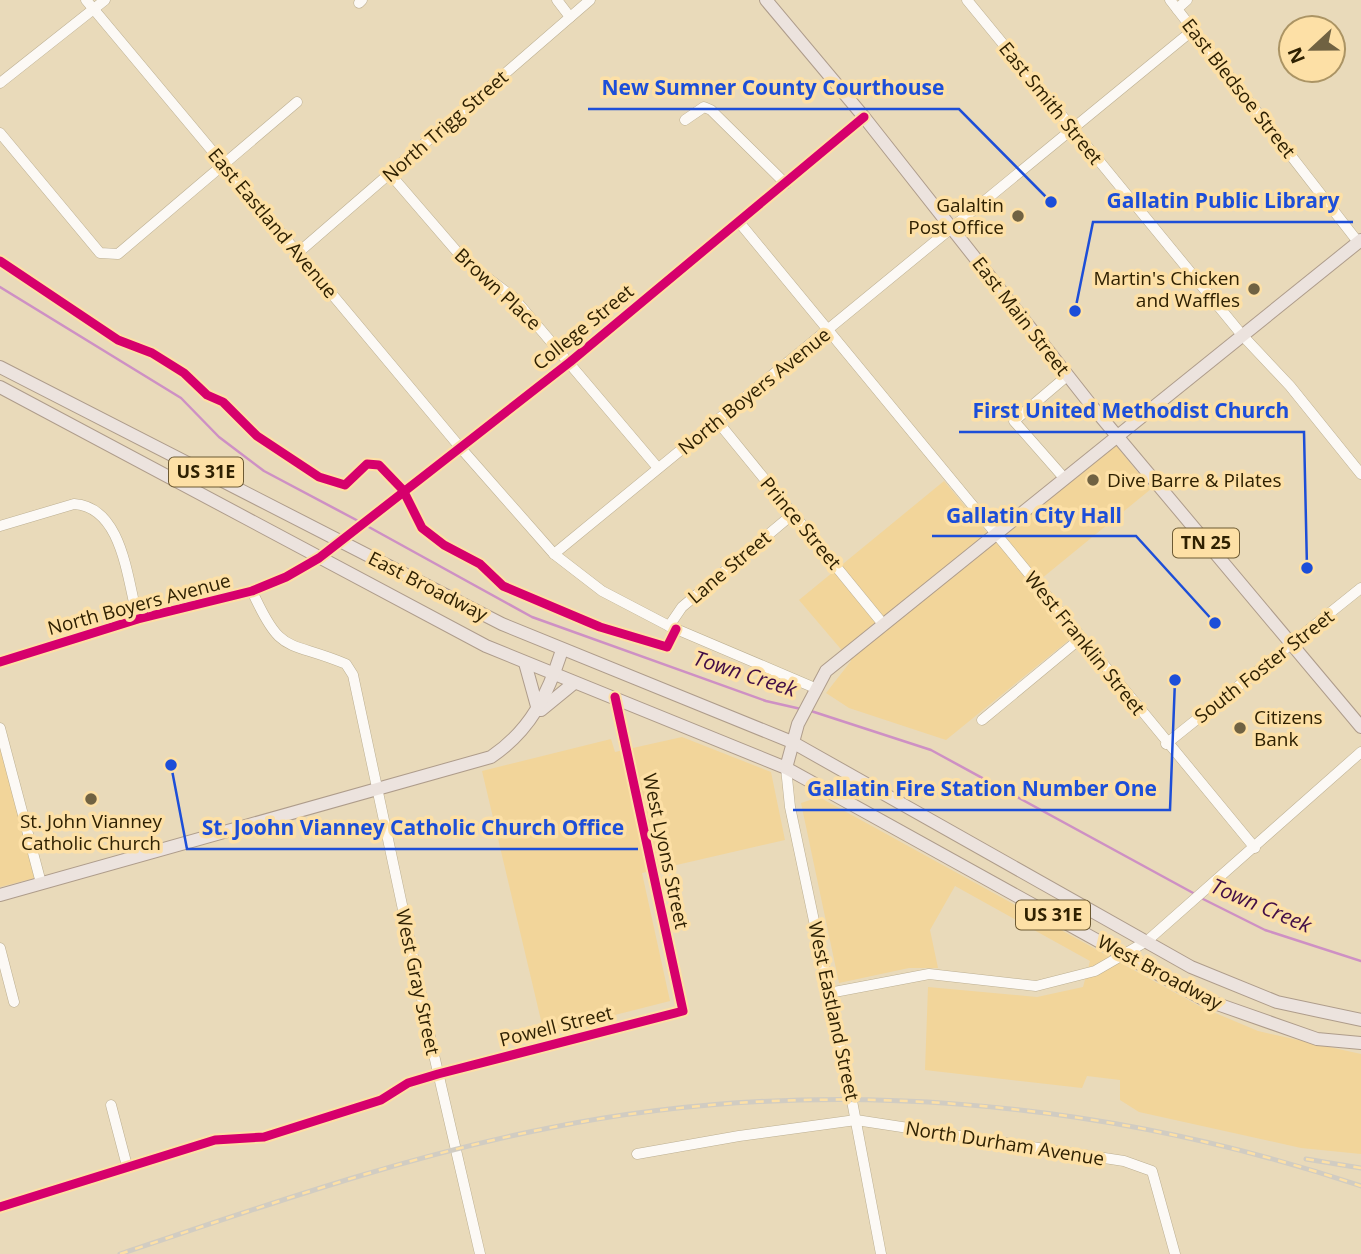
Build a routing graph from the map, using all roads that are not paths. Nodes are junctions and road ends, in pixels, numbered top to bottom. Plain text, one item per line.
1 (86, 0) edge
2 (105, 0) edge
3 (557, 0) edge
4 (590, 0) edge
5 (765, 0) edge
6 (967, 0) edge
7 (1170, 0) edge
8 (1187, 0) edge
9 (94, 9) junction
10 (1177, 9) junction
11 (570, 17) junction
12 (1194, 30) junction
13 (0, 83) edge
14 (297, 102) dead end
15 (864, 117) junction
16 (685, 120) dead end
17 (1072, 128) junction
18 (0, 133) edge
19 (225, 166) junction
20 (390, 174) junction
21 (786, 184) junction
22 (739, 222) junction
23 (951, 225) junction
24 (1360, 241) edge
25 (299, 252) junction
26 (830, 330) junction
27 (1242, 335) junction
28 (570, 362) junction
29 (0, 367) edge
30 (1067, 376) junction
31 (0, 387) edge
32 (718, 422) junction
33 (1116, 436) junction
34 (459, 446) junction
35 (658, 468) junction
36 (1361, 474) edge
37 (1065, 479) junction
38 (794, 513) junction
39 (0, 526) edge
40 (997, 535) junction
41 (339, 541) junction
42 (554, 554) junction
43 (319, 558) junction
44 (1361, 588) edge
45 (252, 591) junction
46 (138, 619) junction
47 (883, 624) junction
48 (669, 626) junction
49 (1081, 638) junction
50 (1293, 645) junction
51 (562, 650) junction
52 (0, 662) edge
53 (525, 663) junction
54 (554, 676) junction
55 (574, 683) junction
56 (812, 693) junction
57 (615, 697) junction
58 (538, 712) junction
59 (982, 720) dead end
60 (1361, 727) edge
61 (0, 728) edge
62 (792, 742) junction
63 (1166, 744) junction
64 (1361, 752) edge
65 (786, 768) junction
66 (377, 790) junction
67 (1255, 848) junction
68 (41, 883) junction
69 (0, 895) edge
70 (1147, 941) junction
71 (0, 948) edge
72 (1126, 956) junction
73 (829, 993) junction
74 (14, 1002) dead end
75 (683, 1011) joint
76 (1331, 1014) junction
77 (1361, 1020) edge
78 (1329, 1040) junction
79 (1361, 1043) edge
80 (438, 1074) junction
81 (111, 1105) dead end
82 (856, 1120) junction
83 (637, 1154) dead end
84 (127, 1166) junction
85 (0, 1207) edge
86 (480, 1254) edge
87 (881, 1254) edge
88 (1175, 1254) edge

1 - 9 street, East Eastland Avenue
2 - 9 street
3 - 11 street
4 - 11 street, North Trigg Street
5 - 15 main road, East Main Street / TN 25
6 - 17 street, East Smith Street
7 - 10 street, East Bledsoe Street
8 - 10 street
9 - 13 street
9 - 19 street, East Eastland Avenue
10 - 12 street, East Bledsoe Street
11 - 20 street, North Trigg Street
12 - 17 street, North Boyers Avenue
12 - 24 street, East Bledsoe Street
14 - 19 street
15 - 21 street, College Street
15 - 23 main road, East Main Street / TN 25
16 - 21 street
17 - 23 street, North Boyers Avenue
17 - 27 street, East Smith Street
18 - 19 street
19 - 25 street, East Eastland Avenue
20 - 25 street, North Trigg Street
20 - 28 street, Brown Place
21 - 22 street, College Street
22 - 26 street, West Franklin Street
22 - 28 street, College Street
23 - 26 street, North Boyers Avenue
23 - 30 main road, East Main Street / TN 25
24 - 27 main road
25 - 34 street, East Eastland Avenue
26 - 32 street, North Boyers Avenue
26 - 40 street, West Franklin Street
27 - 33 main road
27 - 36 street, East Smith Street
28 - 34 street, College Street
28 - 35 street, Brown Place
29 - 41 main road, East Broadway / US 31E
30 - 33 main road, East Main Street / TN 25
30 - 37 street
31 - 43 main road, East Broadway / US 31E
32 - 35 street, North Boyers Avenue
32 - 38 street, Prince Street
33 - 37 main road
33 - 50 main road, TN 25
34 - 41 street, College Street
34 - 42 street, East Eastland Avenue
35 - 42 street, North Boyers Avenue
37 - 40 main road
38 - 47 street, Prince Street
38 - 48 street, Lane Street
39 - 46 street
40 - 47 main road
40 - 49 street, West Franklin Street
41 - 43 street, College Street
41 - 51 main road, East Broadway / US 31E
42 - 48 street, East Eastland Avenue
43 - 45 street, North Boyers Avenue
43 - 53 main road, East Broadway / US 31E
44 - 50 street, South Foster Street
45 - 46 street, North Boyers Avenue
45 - 66 street, West Gray Street
46 - 52 street, North Boyers Avenue
47 - 56 main road
48 - 56 street, East Eastland Avenue
49 - 59 street
49 - 63 street, West Franklin Street
50 - 60 main road, TN 25
50 - 63 street, South Foster Street
51 - 54 main road
51 - 62 main road, East Broadway / US 31E
53 - 54 main road, East Broadway / US 31E
53 - 58 main road
54 - 55 main road, East Broadway / US 31E
54 - 58 main road
55 - 57 main road, East Broadway / US 31E
55 - 58 main road
56 - 62 main road
57 - 65 main road, East Broadway / US 31E
57 - 75 street, West Lyons Street
58 - 66 main road
61 - 68 street
62 - 65 main road
62 - 70 main road, West Broadway / US 31E
63 - 67 street, West Franklin Street
64 - 67 street
65 - 72 main road, West Broadway / US 31E
65 - 73 street, West Eastland Street
66 - 68 main road
66 - 80 street, West Gray Street
67 - 70 street
68 - 69 main road
70 - 72 street
70 - 76 main road, US 31E
71 - 74 street
72 - 73 street
72 - 78 main road, West Broadway / US 31E
73 - 82 street, West Eastland Street
75 - 80 street, Powell Street
76 - 77 main road, US 31E
76 - 78 main road
78 - 79 main road, West Broadway / US 31E
80 - 84 street, Powell Street
80 - 86 street, West Gray Street
81 - 84 street
82 - 83 street, North Durham Avenue
82 - 87 street, West Eastland Street
82 - 88 street, North Durham Avenue
84 - 85 street, Powell Street

